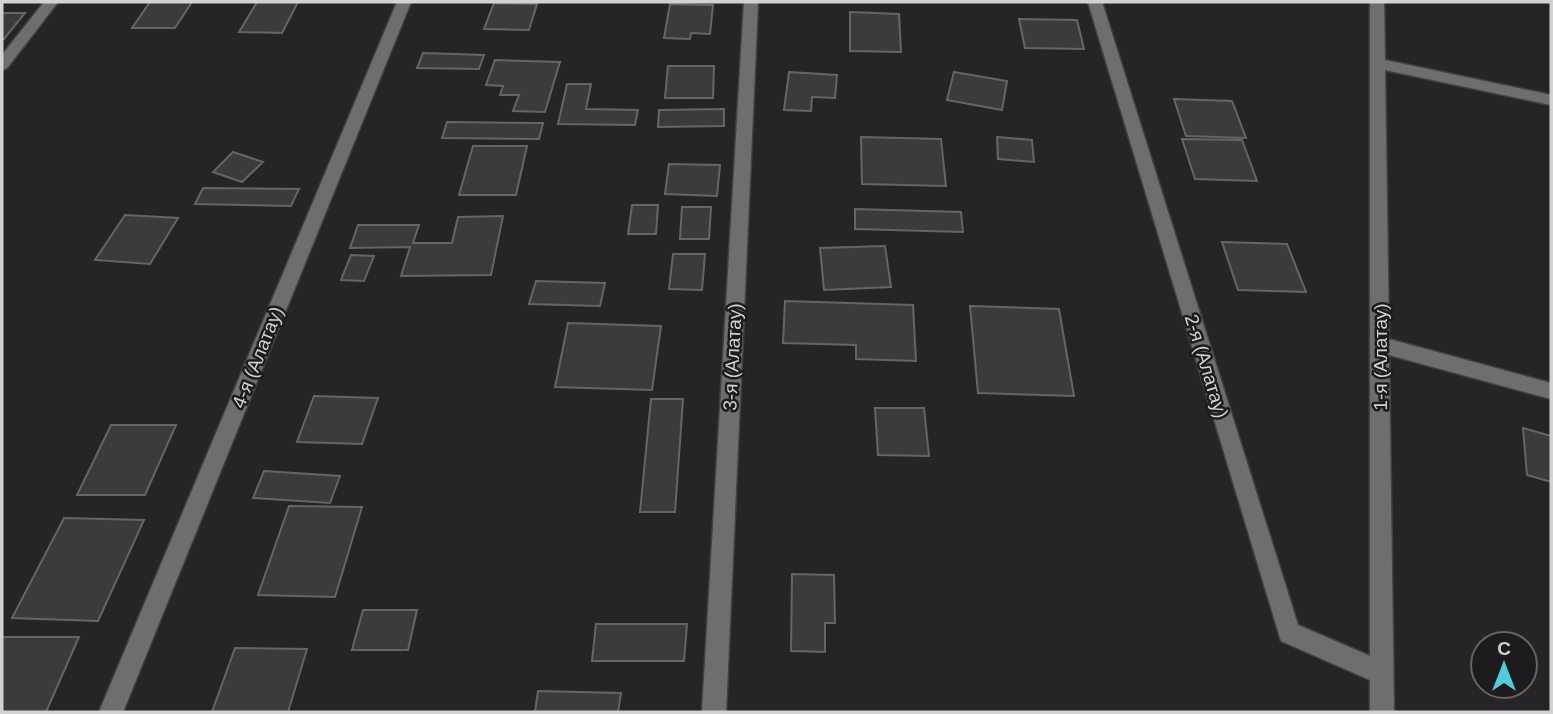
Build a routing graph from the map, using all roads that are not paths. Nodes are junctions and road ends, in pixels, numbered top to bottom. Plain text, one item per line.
1 (51, 2) edge
2 (404, 2) edge
3 (751, 2) edge
4 (1095, 2) edge
5 (1377, 2) edge
6 (1379, 64) junction
7 (2, 65) edge
8 (1551, 100) edge
9 (1380, 345) junction
10 (1551, 391) edge
11 (1382, 673) junction
12 (111, 712) edge
13 (714, 712) edge
14 (1382, 712) edge

1 - 7 street
2 - 12 street, 4-я (Алатау)
3 - 13 street, 3-я (Алатау)
4 - 11 street, 2-я (Алатау)
5 - 6 street, 1-я (Алатау)
6 - 8 street
6 - 9 street, 1-я (Алатау)
9 - 10 street
9 - 11 street, 1-я (Алатау)
11 - 14 street, 1-я (Алатау)

